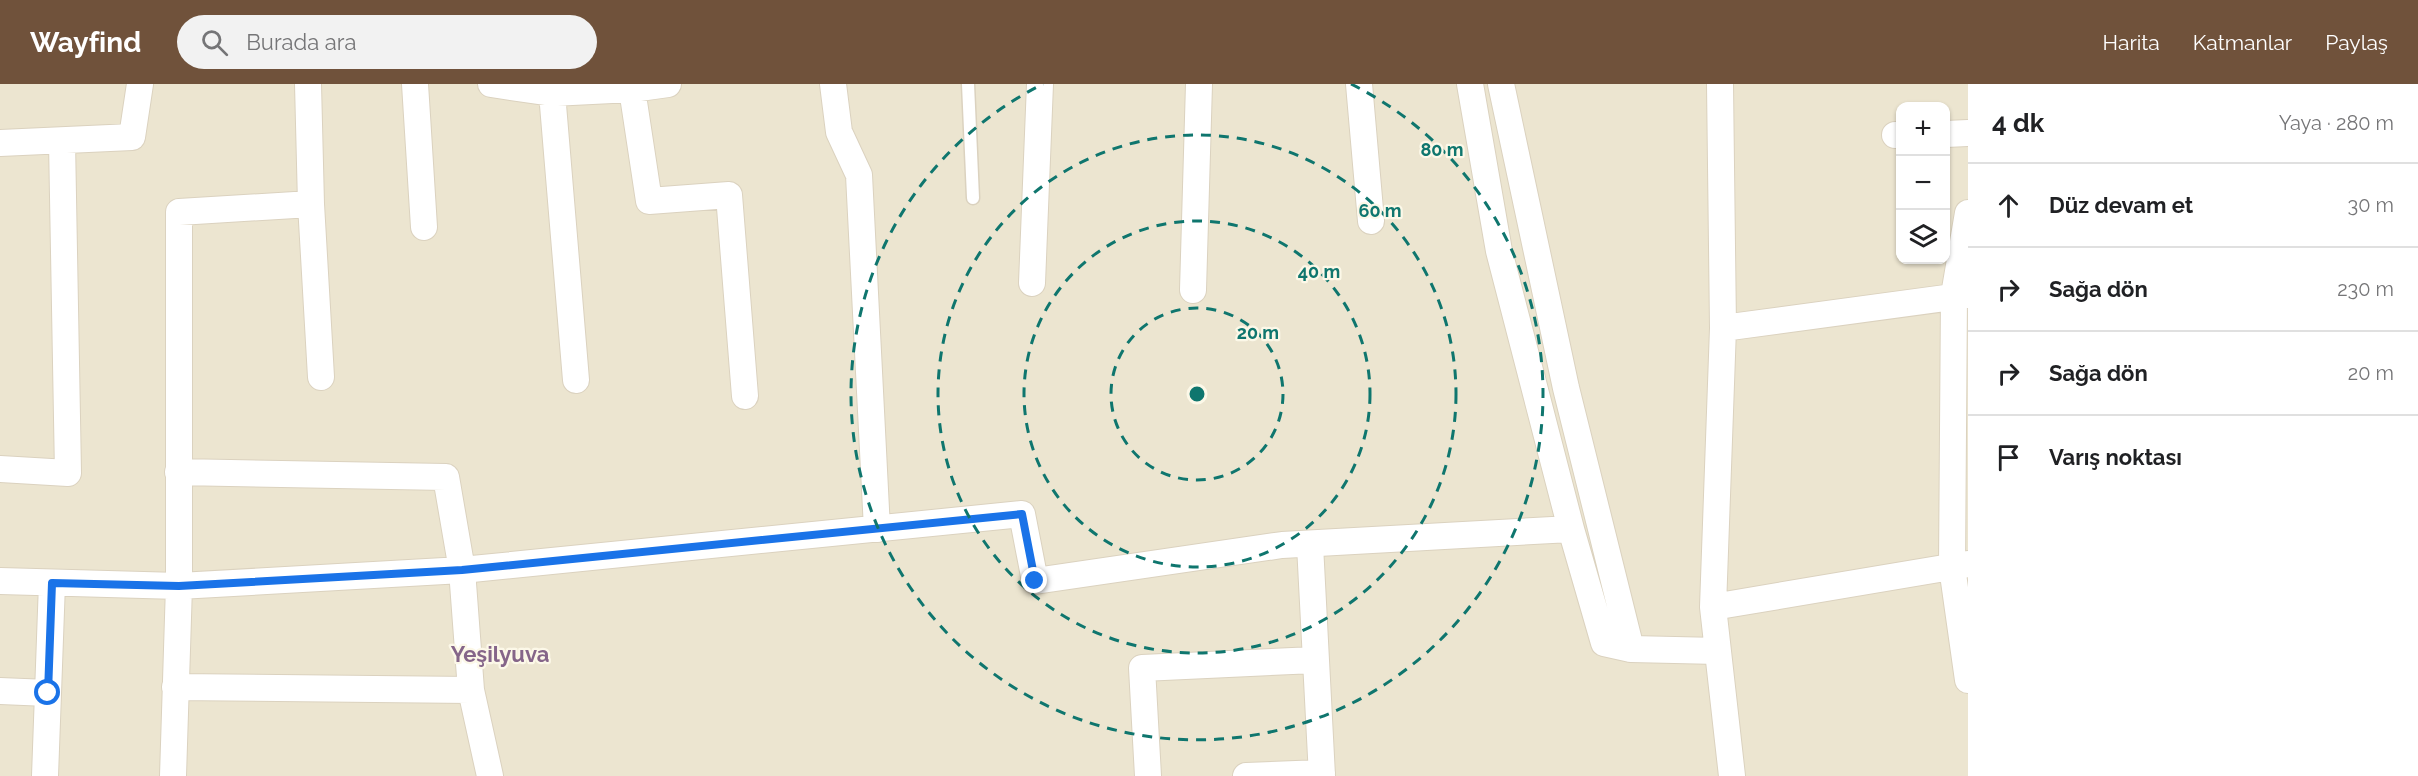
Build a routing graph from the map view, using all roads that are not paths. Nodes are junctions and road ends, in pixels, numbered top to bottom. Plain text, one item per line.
1 (140, 84) edge
2 (308, 84) edge
3 (416, 84) edge
4 (491, 84) edge
5 (668, 84) edge
6 (834, 84) edge
7 (968, 84) edge
8 (1040, 84) edge
9 (1199, 84) edge
10 (1359, 84) edge
11 (1470, 84) edge
12 (1501, 84) edge
13 (1720, 84) edge
14 (632, 89) junction
15 (552, 93) junction
16 (1968, 133) edge
17 (1950, 134) edge
18 (62, 141) junction
19 (0, 143) edge
20 (973, 198) dead end
21 (311, 204) junction
22 (1968, 213) edge
23 (1371, 221) dead end
24 (424, 227) dead end
25 (1032, 283) dead end
26 (1194, 290) dead end
27 (1961, 295) edge
28 (1723, 328) junction
29 (321, 377) dead end
30 (576, 380) dead end
31 (745, 396) dead end
32 (0, 469) edge
33 (178, 472) junction
34 (877, 529) junction
35 (1571, 529) junction
36 (1310, 545) junction
37 (1960, 565) edge
38 (462, 570) junction
39 (0, 581) edge
40 (52, 583) junction
41 (179, 586) junction
42 (1713, 607) junction
43 (1631, 649) junction
44 (1718, 651) junction
45 (1315, 660) junction
46 (1968, 680) edge
47 (175, 687) junction
48 (471, 690) junction
49 (0, 692) edge
50 (48, 693) junction
51 (1322, 775) edge
52 (45, 776) edge
53 (173, 776) edge
54 (490, 776) edge
55 (1148, 776) edge
56 (1246, 776) edge
57 (1732, 776) edge

1 - 18 street
2 - 21 street
3 - 24 street
4 - 15 street
5 - 14 street
6 - 34 street
7 - 20 lane
8 - 25 street
9 - 26 street
10 - 23 street
11 - 35 street
12 - 43 street
13 - 28 street
14 - 15 street
14 - 31 street
15 - 30 street
16 - 17 street
18 - 19 street
18 - 32 street
21 - 29 street
21 - 33 street
22 - 27 street
27 - 28 street
27 - 37 street
28 - 42 street
33 - 38 street
33 - 41 street
34 - 36 street
34 - 38 street
35 - 36 street
35 - 43 street
36 - 45 street
37 - 42 street
37 - 46 street
38 - 41 street
38 - 48 street
39 - 40 street
40 - 41 street
40 - 50 street
41 - 47 street
42 - 44 street
43 - 44 street
44 - 57 street
45 - 51 street
45 - 55 street
47 - 48 street
47 - 53 street
48 - 54 street
49 - 50 street
50 - 52 street
51 - 56 street

